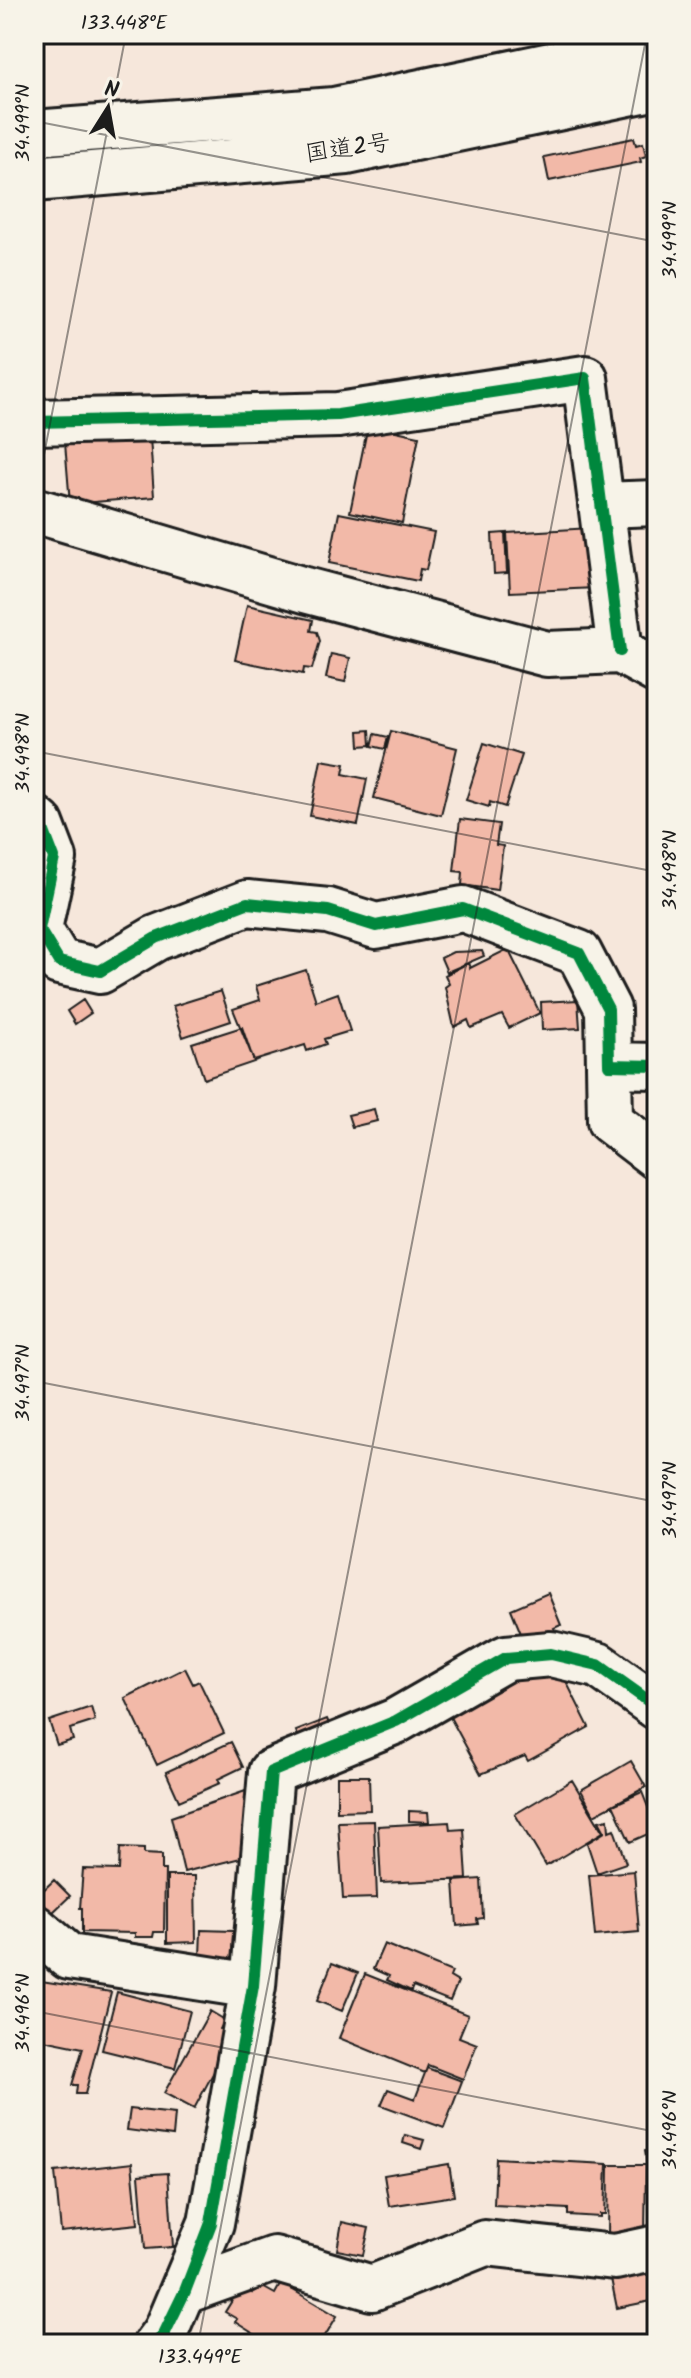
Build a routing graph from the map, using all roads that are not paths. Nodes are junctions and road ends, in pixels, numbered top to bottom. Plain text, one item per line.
1 (657, 43) edge
2 (657, 87) edge
3 (34, 133) edge
4 (34, 179) edge
5 (34, 422) edge
6 (657, 503) edge
7 (601, 505) junction
8 (34, 510) edge
9 (638, 661) edge
10 (34, 818) edge
11 (609, 1065) junction
12 (657, 1066) edge
13 (657, 1157) edge
14 (657, 1707) edge
15 (34, 1927) edge
16 (253, 1986) junction
17 (657, 2248) edge
18 (185, 2291) junction
19 (161, 2338) edge

1 - 3 main road, 国道2号
2 - 4 main road, 国道2号
5 - 7 main road
6 - 7 main road
7 - 9 main road
8 - 9 main road
10 - 11 main road
11 - 12 main road
11 - 13 main road
14 - 16 main road
15 - 16 main road
16 - 18 main road
17 - 18 main road
18 - 19 main road

